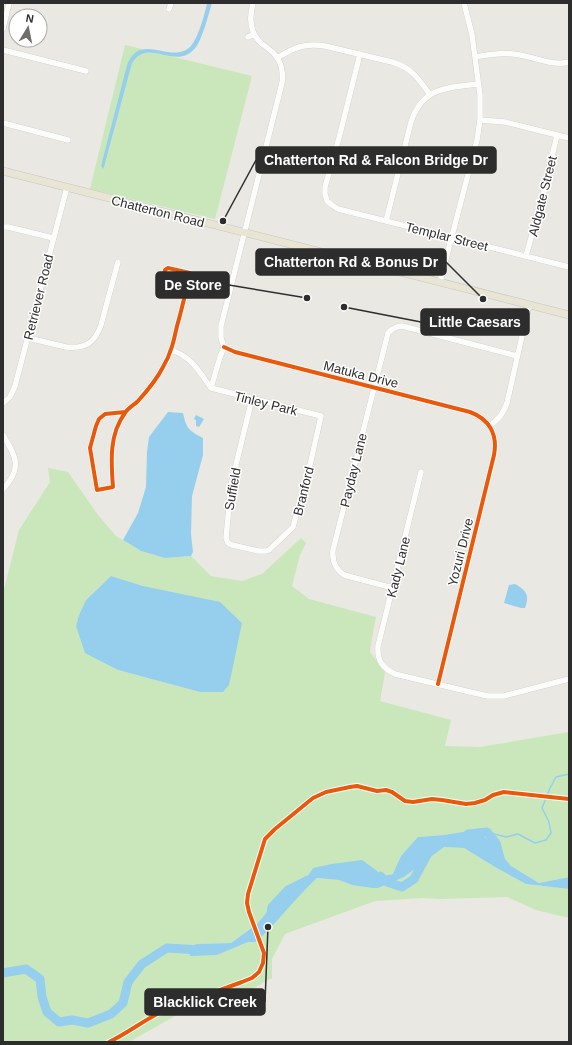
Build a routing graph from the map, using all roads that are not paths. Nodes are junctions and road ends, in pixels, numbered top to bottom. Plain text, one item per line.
1 (9, 3) edge
2 (253, 3) edge
3 (464, 3) edge
4 (3, 29) edge
5 (254, 34) junction
6 (248, 37) dead end
7 (3, 50) edge
8 (360, 54) junction
9 (475, 57) junction
10 (277, 58) junction
11 (569, 62) edge
12 (86, 71) dead end
13 (478, 84) junction
14 (430, 95) junction
15 (480, 120) junction
16 (3, 123) edge
17 (557, 135) junction
18 (569, 138) edge
19 (68, 140) dead end
20 (3, 171) edge
21 (66, 188) junction
22 (386, 221) junction
23 (3, 227) edge
24 (244, 232) junction
25 (452, 237) junction
26 (53, 238) junction
27 (526, 256) junction
28 (118, 262) dead end
29 (569, 267) edge
30 (440, 282) junction
31 (186, 291) junction
32 (529, 305) junction
33 (569, 315) edge
34 (28, 338) junction
35 (224, 347) junction
36 (171, 350) junction
37 (517, 356) junction
38 (211, 388) junction
39 (373, 388) junction
40 (252, 399) junction
41 (3, 403) edge
42 (125, 412) junction
43 (321, 416) joint
44 (489, 426) junction
45 (3, 435) edge
46 (421, 472) dead end
47 (3, 489) edge
48 (264, 552) joint
49 (393, 588) junction
50 (569, 679) edge
51 (438, 684) junction

1 - 4 street
2 - 5 street
3 - 9 street
5 - 6 street
5 - 10 street
7 - 12 street
8 - 10 street
8 - 14 street
8 - 22 street, Templar Street
9 - 11 street
9 - 13 street
10 - 24 street
13 - 14 street
13 - 15 street
14 - 22 street
15 - 17 street
15 - 25 street
16 - 19 street
17 - 18 street
17 - 27 street, Aldgate Street
20 - 21 main road, Chatterton Road
21 - 24 main road, Chatterton Road
21 - 26 street, Retriever Road
22 - 25 street, Templar Street
23 - 26 street
24 - 30 main road, Chatterton Road
24 - 35 street
25 - 27 street, Templar Street
25 - 30 street
26 - 34 street, Retriever Road
27 - 29 street, Templar Street
28 - 34 street
30 - 32 main road, Chatterton Road
31 - 31 street
31 - 36 street
32 - 33 main road, Chatterton Road
32 - 37 street
34 - 41 street, Retriever Road
35 - 38 street
35 - 39 street, Matuka Drive
36 - 38 street
36 - 42 street
37 - 39 street, Payday Lane
37 - 44 street
38 - 40 street, Tinley Park
39 - 44 street, Matuka Drive
39 - 49 street, Payday Lane
40 - 43 street, Tinley Park
40 - 48 street, Suffield
42 - 42 street
43 - 48 street, Branford
44 - 51 street, Yozuri Drive
45 - 47 street
46 - 49 street, Kady Lane
49 - 51 street, Kady Lane
50 - 51 street

